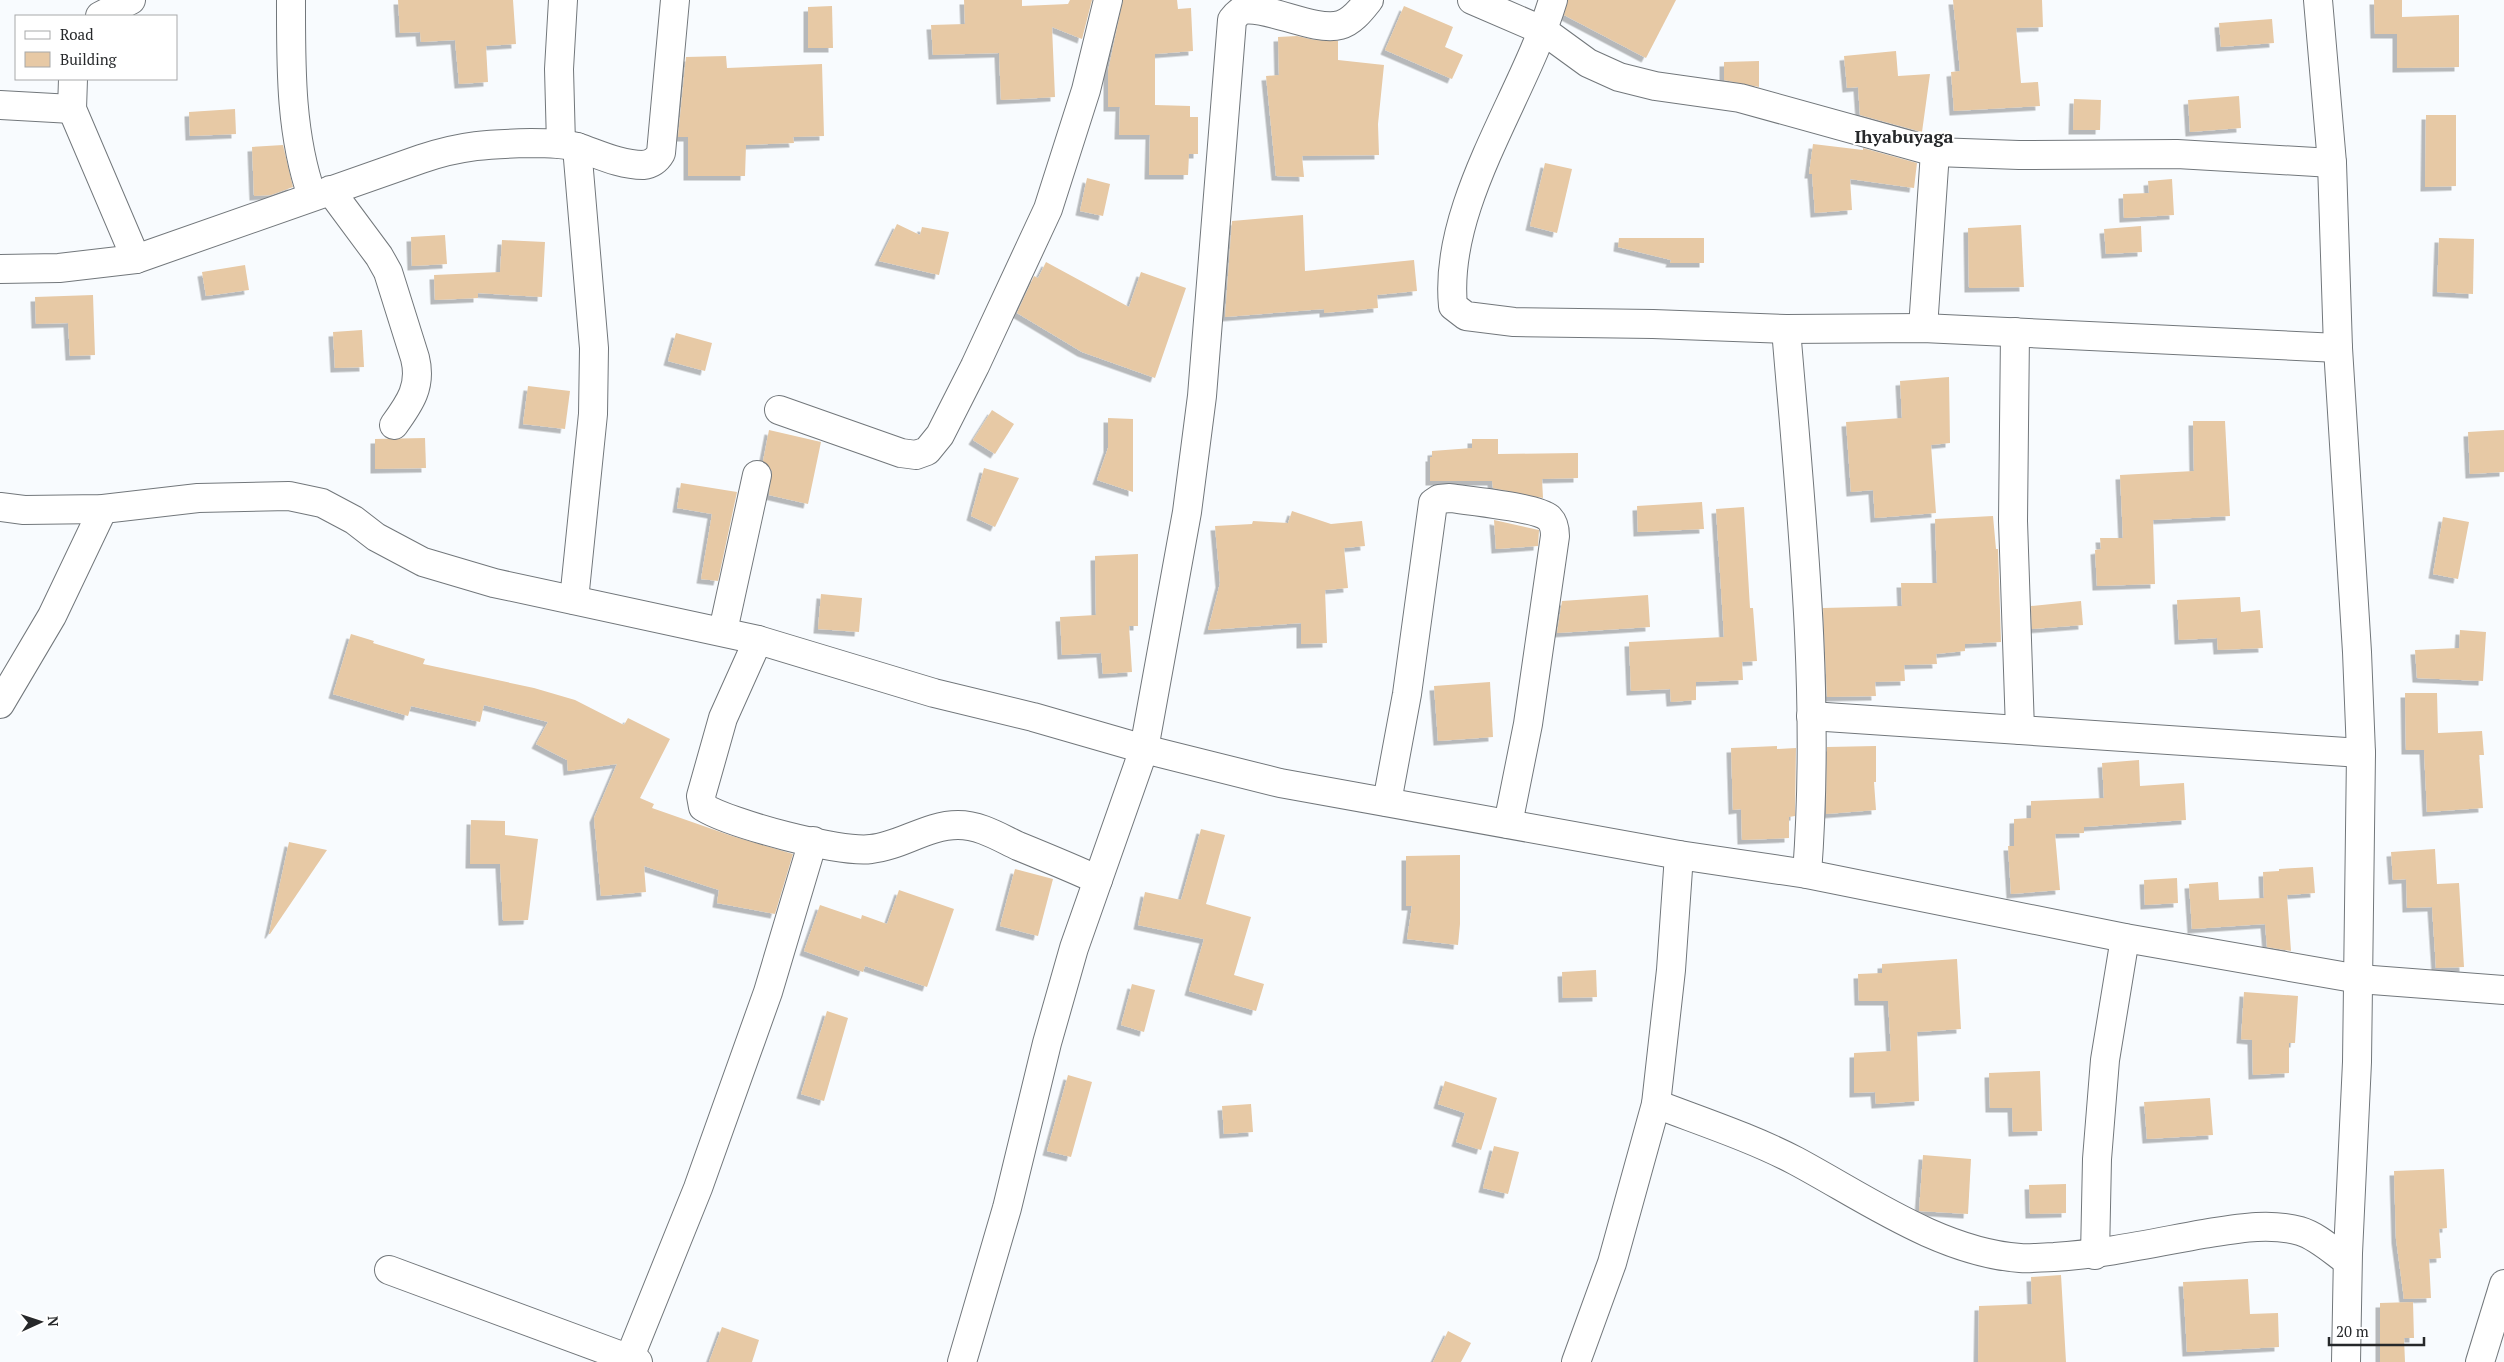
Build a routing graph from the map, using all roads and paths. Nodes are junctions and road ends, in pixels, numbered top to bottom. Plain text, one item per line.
1 (131, 0) edge
2 (291, 0) edge
3 (563, 0) edge
4 (675, 0) edge
5 (1108, 0) edge
6 (1369, 0) edge
7 (1472, 0) edge
8 (1554, 0) edge
9 (2318, 0) edge
10 (102, 15) edge
11 (1544, 31) junction
12 (73, 80) edge
13 (0, 105) edge
14 (72, 109) junction
15 (569, 146) junction
16 (1934, 152) junction
17 (2332, 163) junction
18 (322, 193) junction
19 (136, 259) junction
20 (0, 269) edge
21 (1923, 328) junction
22 (1786, 329) junction
23 (2015, 332) junction
24 (2338, 348) junction
25 (780, 410) dead end
26 (394, 425) dead end
27 (757, 474) dead end
28 (0, 507) edge
29 (103, 509) junction
30 (574, 600) junction
31 (722, 631) junction
32 (758, 640) junction
33 (0, 704) edge
34 (1811, 716) junction
35 (2020, 730) junction
36 (1144, 749) junction
37 (2360, 753) junction
38 (1387, 802) junction
39 (1508, 824) junction
40 (813, 842) junction
41 (1679, 854) junction
42 (1808, 874) junction
43 (1098, 880) junction
44 (2125, 938) junction
45 (2359, 979) junction
46 (2504, 990) edge
47 (1656, 1104) junction
48 (2095, 1255) junction
49 (2347, 1262) junction
50 (389, 1270) dead end
51 (2504, 1284) edge
52 (634, 1360) edge
53 (962, 1362) edge
54 (1576, 1362) edge
55 (2346, 1362) edge
56 (2480, 1362) edge

1 - 10 street
2 - 18 street
3 - 15 street
4 - 15 street
5 - 25 street
6 - 36 street
7 - 11 street
8 - 11 street
9 - 17 street
11 - 16 street
11 - 22 street
12 - 14 street
13 - 14 street
14 - 19 street
15 - 18 street
15 - 30 street
16 - 17 street
16 - 21 street
17 - 24 street
18 - 19 street
18 - 26 street
19 - 20 street
21 - 22 street
21 - 23 street
22 - 34 street
23 - 24 street
23 - 35 street
24 - 37 street
27 - 31 street
28 - 29 street
29 - 30 street
29 - 33 street
30 - 31 street
31 - 32 street
32 - 36 street
32 - 40 street
34 - 35 street
34 - 42 street
35 - 37 street
36 - 38 street
36 - 43 street
37 - 45 street
38 - 39 street
38 - 39 street
39 - 41 street
40 - 43 street
40 - 52 street
41 - 42 street
41 - 47 street
42 - 44 street
43 - 53 street
44 - 45 street
44 - 48 street
45 - 46 street
45 - 49 street
47 - 48 street
47 - 54 street
48 - 49 street
49 - 55 street
50 - 52 street
51 - 56 street

